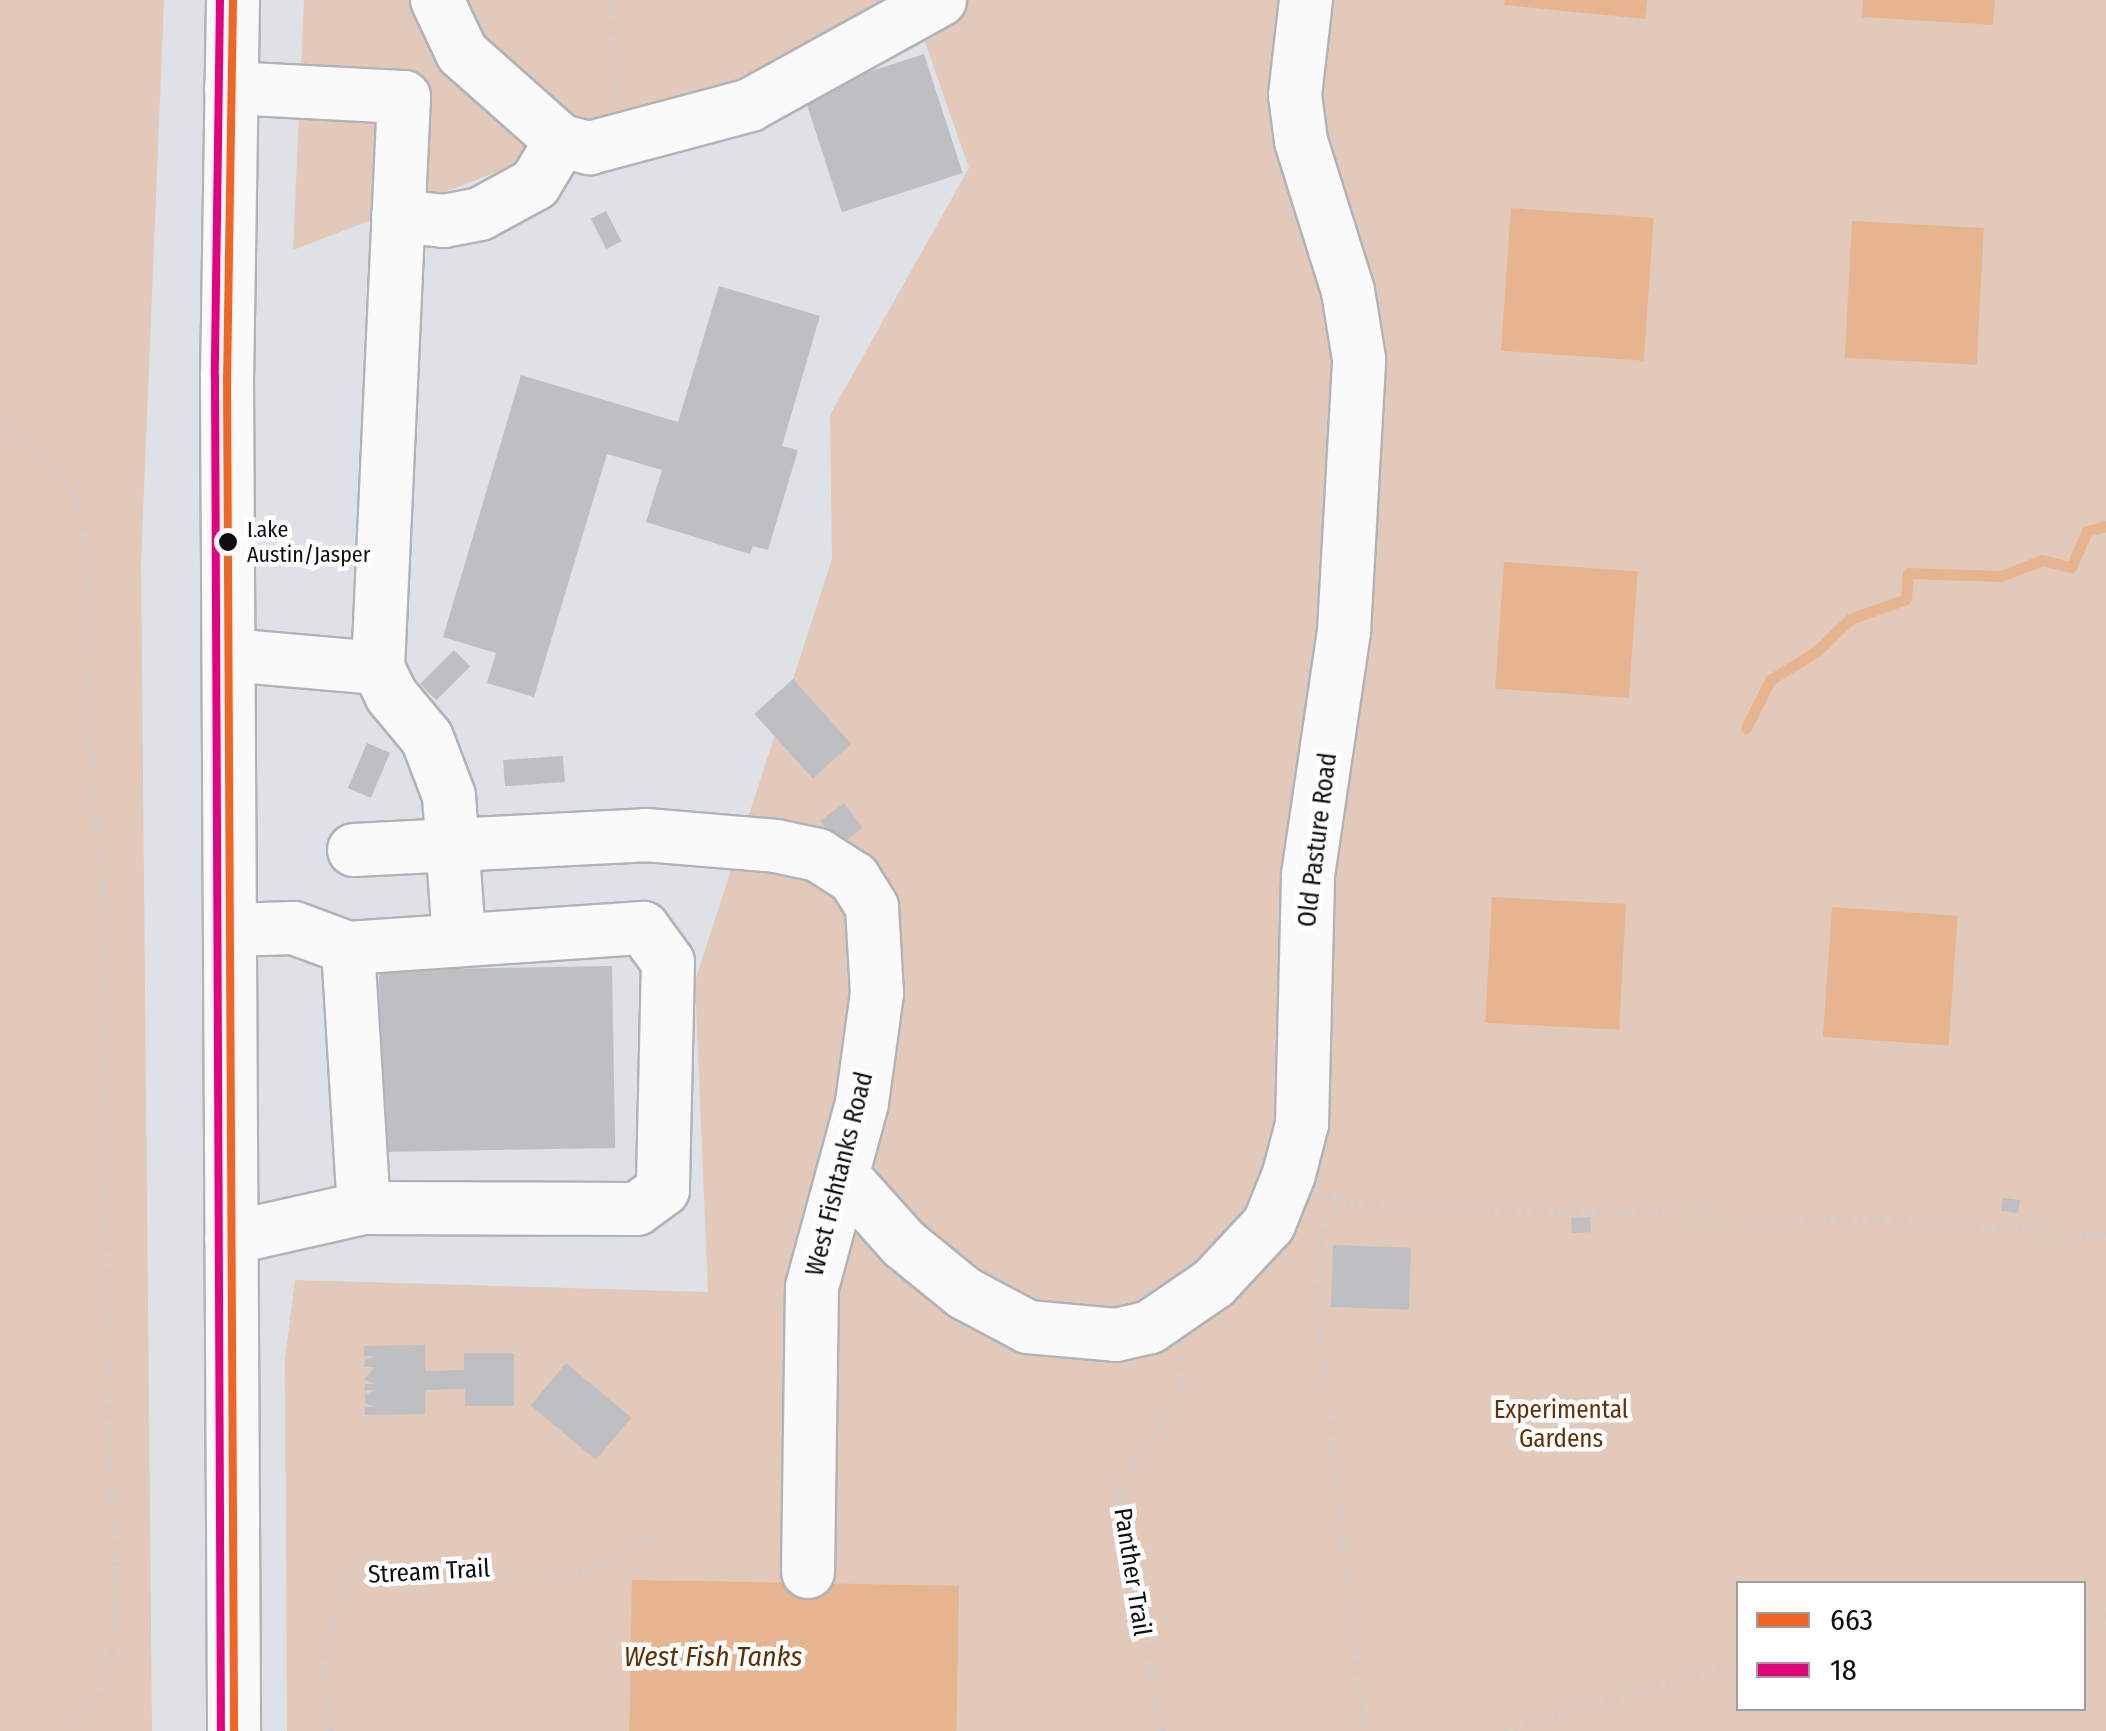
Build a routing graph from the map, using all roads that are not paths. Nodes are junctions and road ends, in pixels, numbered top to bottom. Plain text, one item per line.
1 (234, 0) edge
2 (437, 0) edge
3 (940, 0) edge
4 (1306, 0) edge
5 (232, 88) junction
6 (561, 141) junction
7 (398, 216) junction
8 (228, 655) junction
9 (378, 668) junction
10 (454, 845) junction
11 (354, 850) dead end
12 (230, 930) junction
13 (459, 940) junction
14 (348, 948) junction
15 (844, 1177) junction
16 (364, 1208) junction
17 (231, 1238) junction
18 (808, 1572) dead end
19 (234, 1731) edge

1 - 5 street
2 - 6 street
3 - 6 street
4 - 15 street, Old Pasture Road
5 - 7 street
5 - 8 street
6 - 7 street
7 - 9 street
8 - 9 street
8 - 12 street
9 - 10 street
10 - 11 street, West Fishtanks Road
10 - 13 street
10 - 15 street, West Fishtanks Road
12 - 14 street
12 - 17 street
13 - 14 street
13 - 16 street
14 - 16 street
15 - 18 street, West Fishtanks Road
16 - 17 street
17 - 19 street

